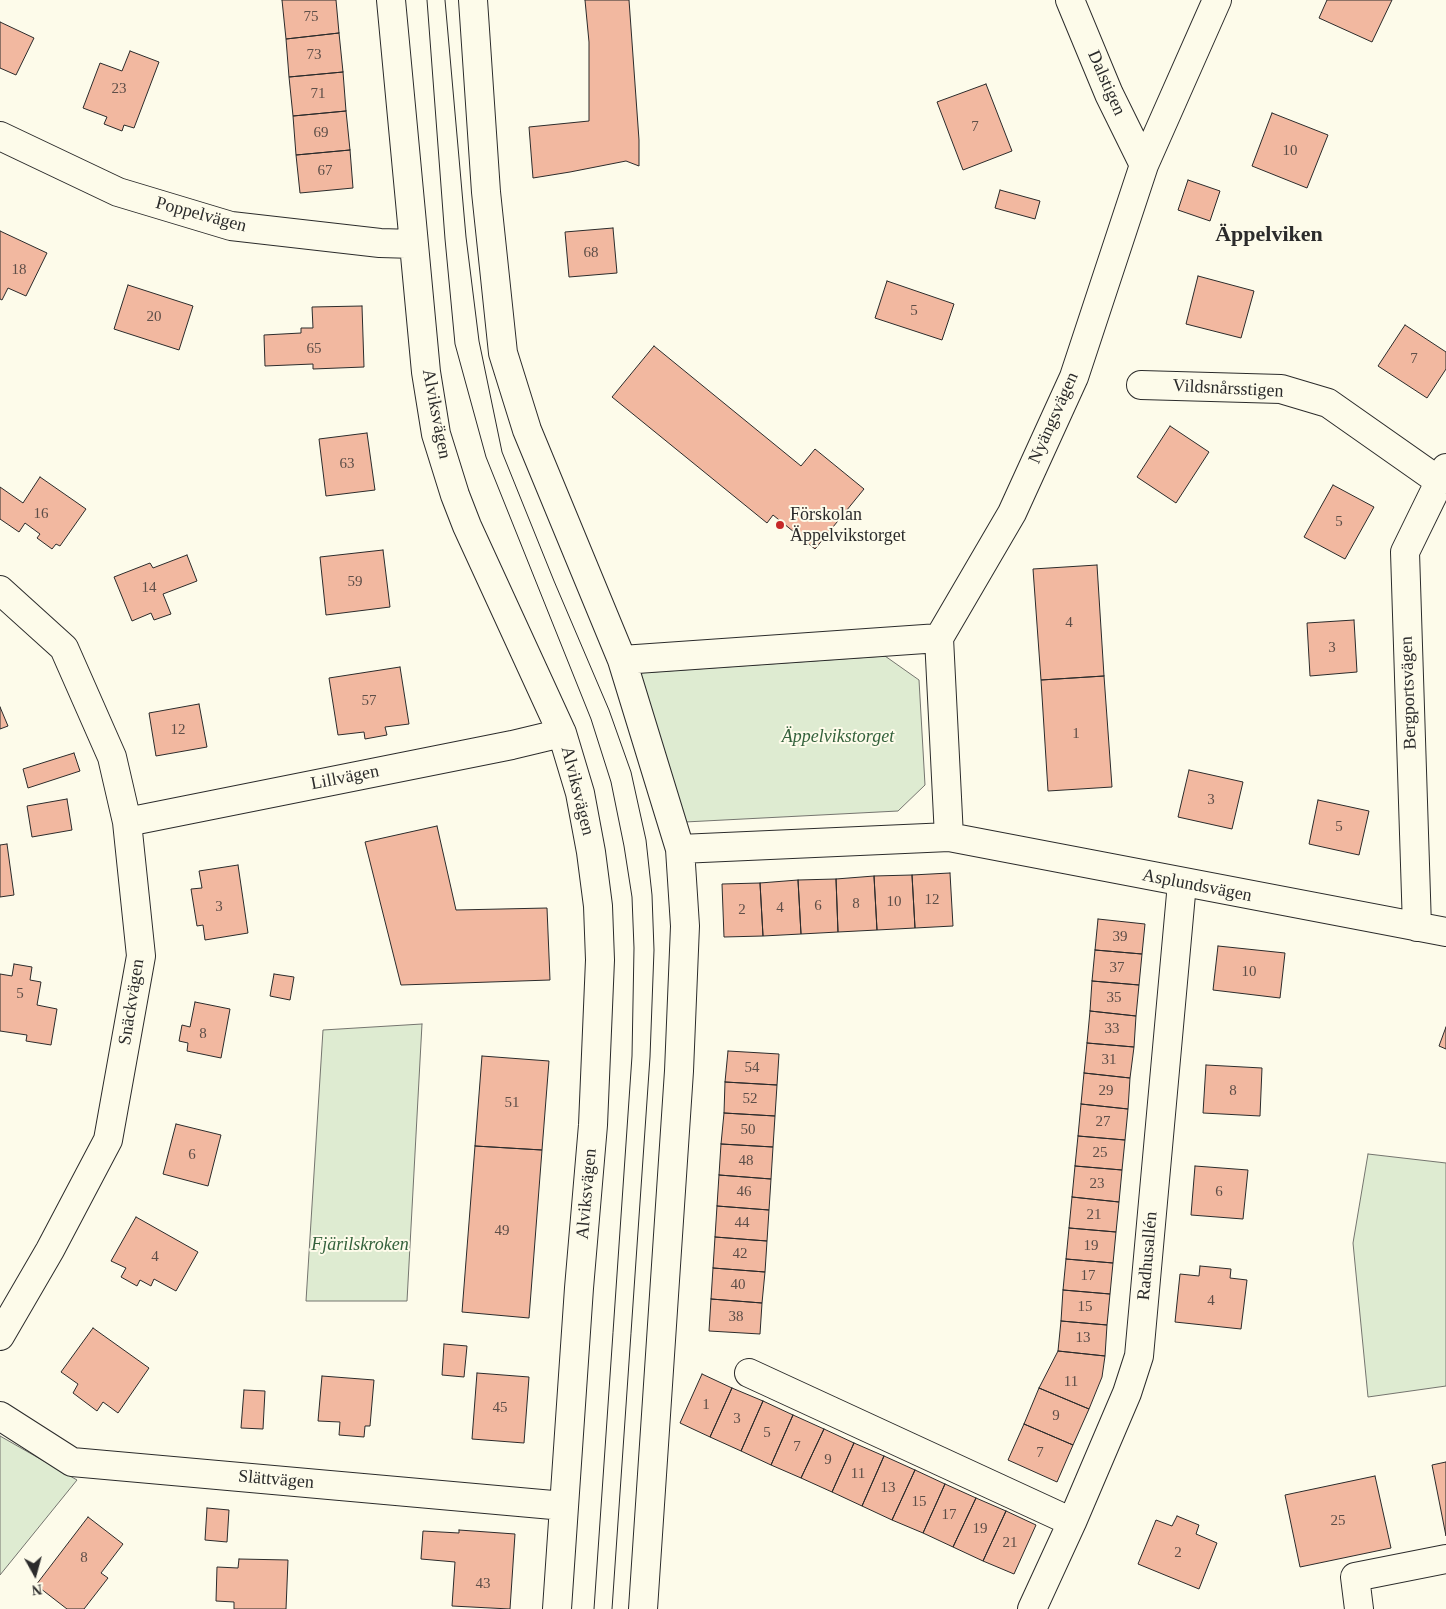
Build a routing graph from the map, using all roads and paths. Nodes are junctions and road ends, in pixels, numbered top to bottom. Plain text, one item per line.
1 (391, 0) edge
2 (473, 0) edge
3 (1070, 0) edge
4 (1217, 0) edge
5 (0, 136) edge
6 (1144, 165) junction
7 (414, 244) junction
8 (1141, 385) dead end
9 (1443, 474) edge
10 (0, 590) edge
11 (939, 638) junction
12 (622, 660) junction
13 (562, 733) junction
14 (127, 822) junction
15 (949, 837) junction
16 (680, 849) junction
17 (1182, 883) junction
18 (1417, 927) junction
19 (1446, 932) edge
20 (0, 1336) edge
21 (749, 1373) dead end
22 (0, 1416) edge
23 (564, 1506) junction
24 (1072, 1522) junction
25 (1446, 1559) edge
26 (556, 1609) edge
27 (643, 1609) edge
28 (1032, 1609) edge
29 (1359, 1609) edge

1 - 7 street, Alviksvägen
2 - 12 street
3 - 6 street, Dalstigen
4 - 6 street, Nyängsvägen
5 - 7 street, Poppelvägen
6 - 11 street, Nyängsvägen
7 - 13 street, Alviksvägen
8 - 9 street, Vildsnårsstigen
9 - 18 street, Bergportsvägen
10 - 14 street, Snäckvägen
11 - 12 street
11 - 15 street
12 - 16 street
13 - 14 street, Lillvägen
13 - 23 street, Alviksvägen
14 - 20 street, Snäckvägen
15 - 16 street
15 - 17 street, Asplundsvägen
16 - 27 street
17 - 18 street, Asplundsvägen
17 - 24 street, Radhusallén
18 - 19 street, Asplundsvägen
21 - 24 street
22 - 23 street, Slättvägen
23 - 26 street, Alviksvägen
24 - 28 street, Radhusallén
25 - 29 street

